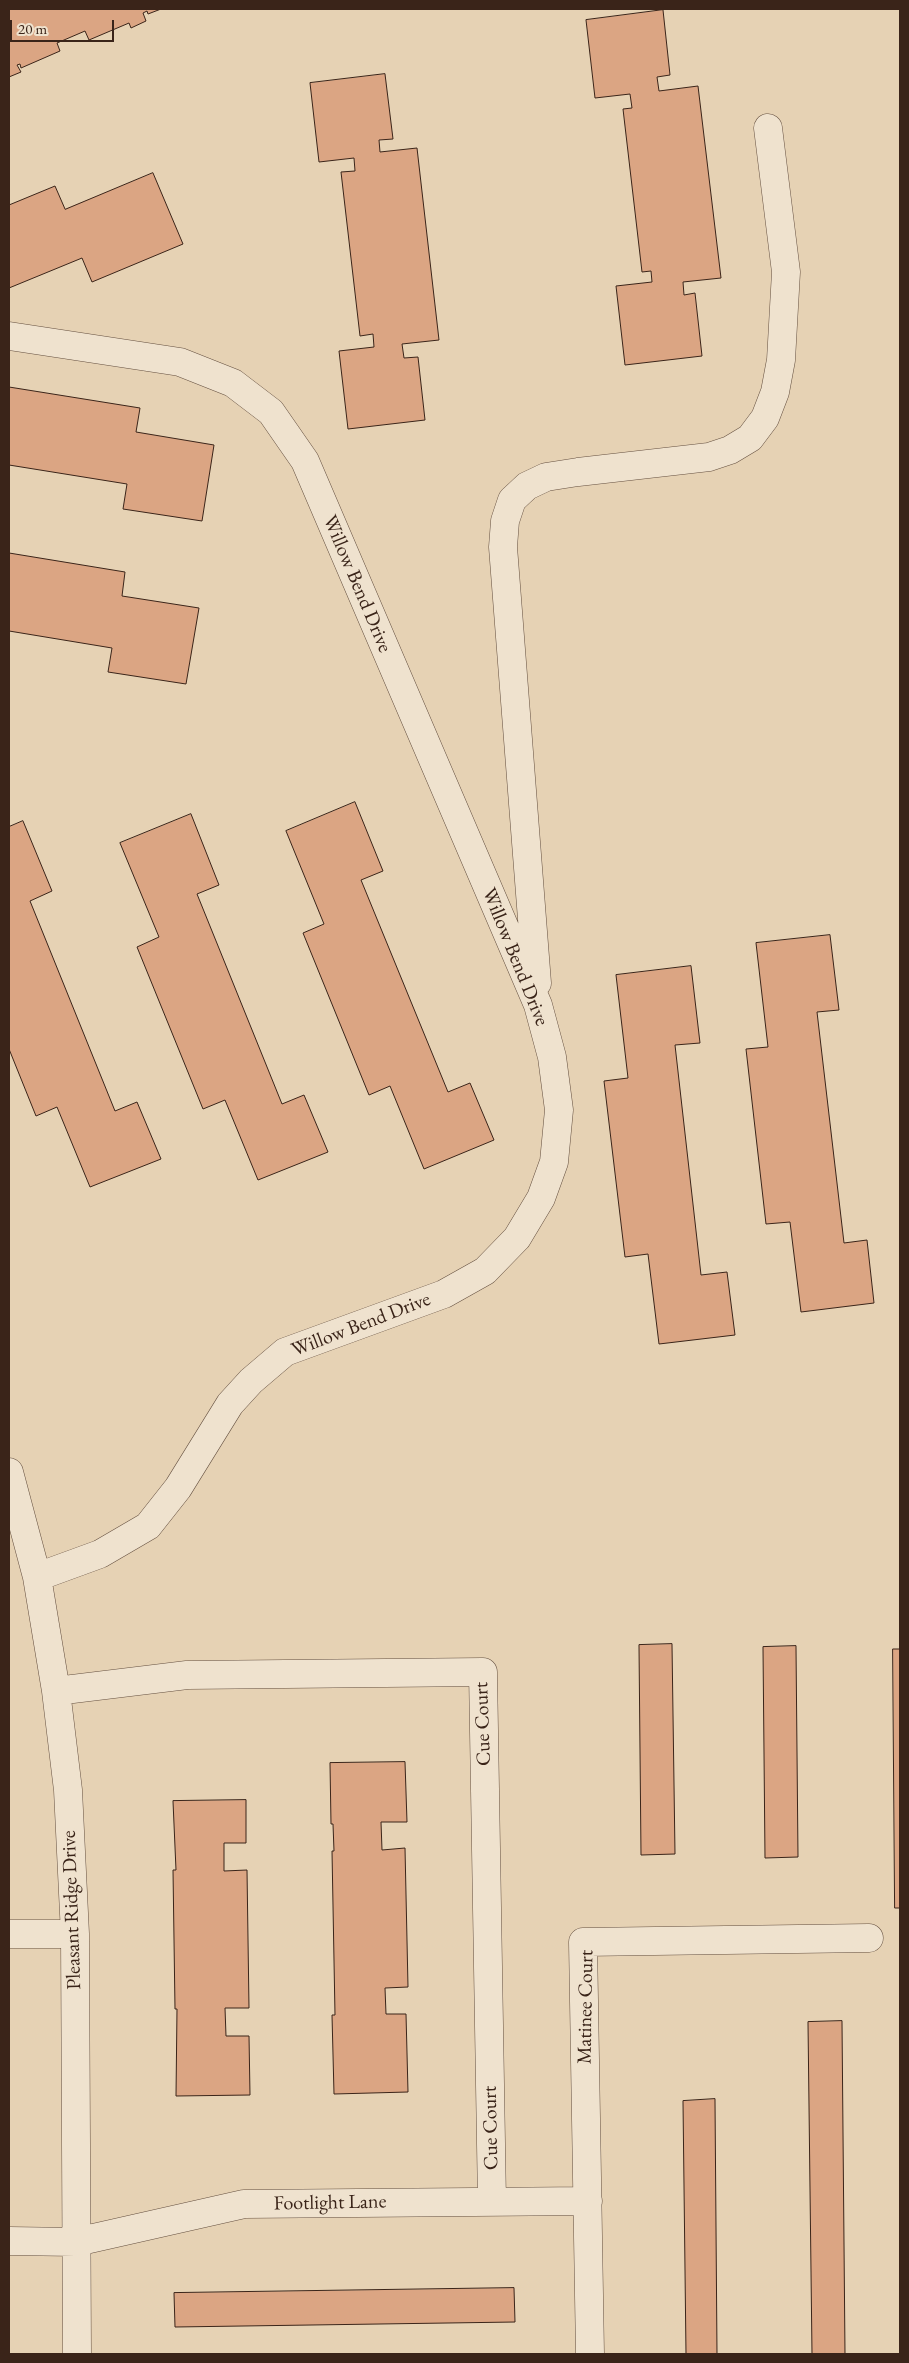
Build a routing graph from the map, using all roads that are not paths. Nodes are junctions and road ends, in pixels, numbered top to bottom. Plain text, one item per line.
1 (768, 128) dead end
2 (9, 336) edge
3 (538, 1005) junction
4 (9, 1472) edge
5 (37, 1577) junction
6 (56, 1691) junction
7 (9, 1934) edge
8 (75, 1934) junction
9 (869, 1938) dead end
10 (588, 2201) junction
11 (492, 2202) junction
12 (9, 2242) edge
13 (76, 2242) junction
14 (77, 2354) edge
15 (590, 2354) edge

1 - 3 street
2 - 3 street, Willow Bend Drive
3 - 5 street, Willow Bend Drive
4 - 5 street, Pleasant Ridge Drive
5 - 6 street, Pleasant Ridge Drive
6 - 8 street, Pleasant Ridge Drive
6 - 11 street, Cue Court
7 - 8 street
8 - 13 street, Pleasant Ridge Drive
9 - 10 street, Matinee Court
10 - 11 street, Footlight Lane
10 - 15 street, Matinee Court
11 - 13 street, Footlight Lane
12 - 13 street, Footlight Lane
13 - 14 street, Pleasant Ridge Drive

